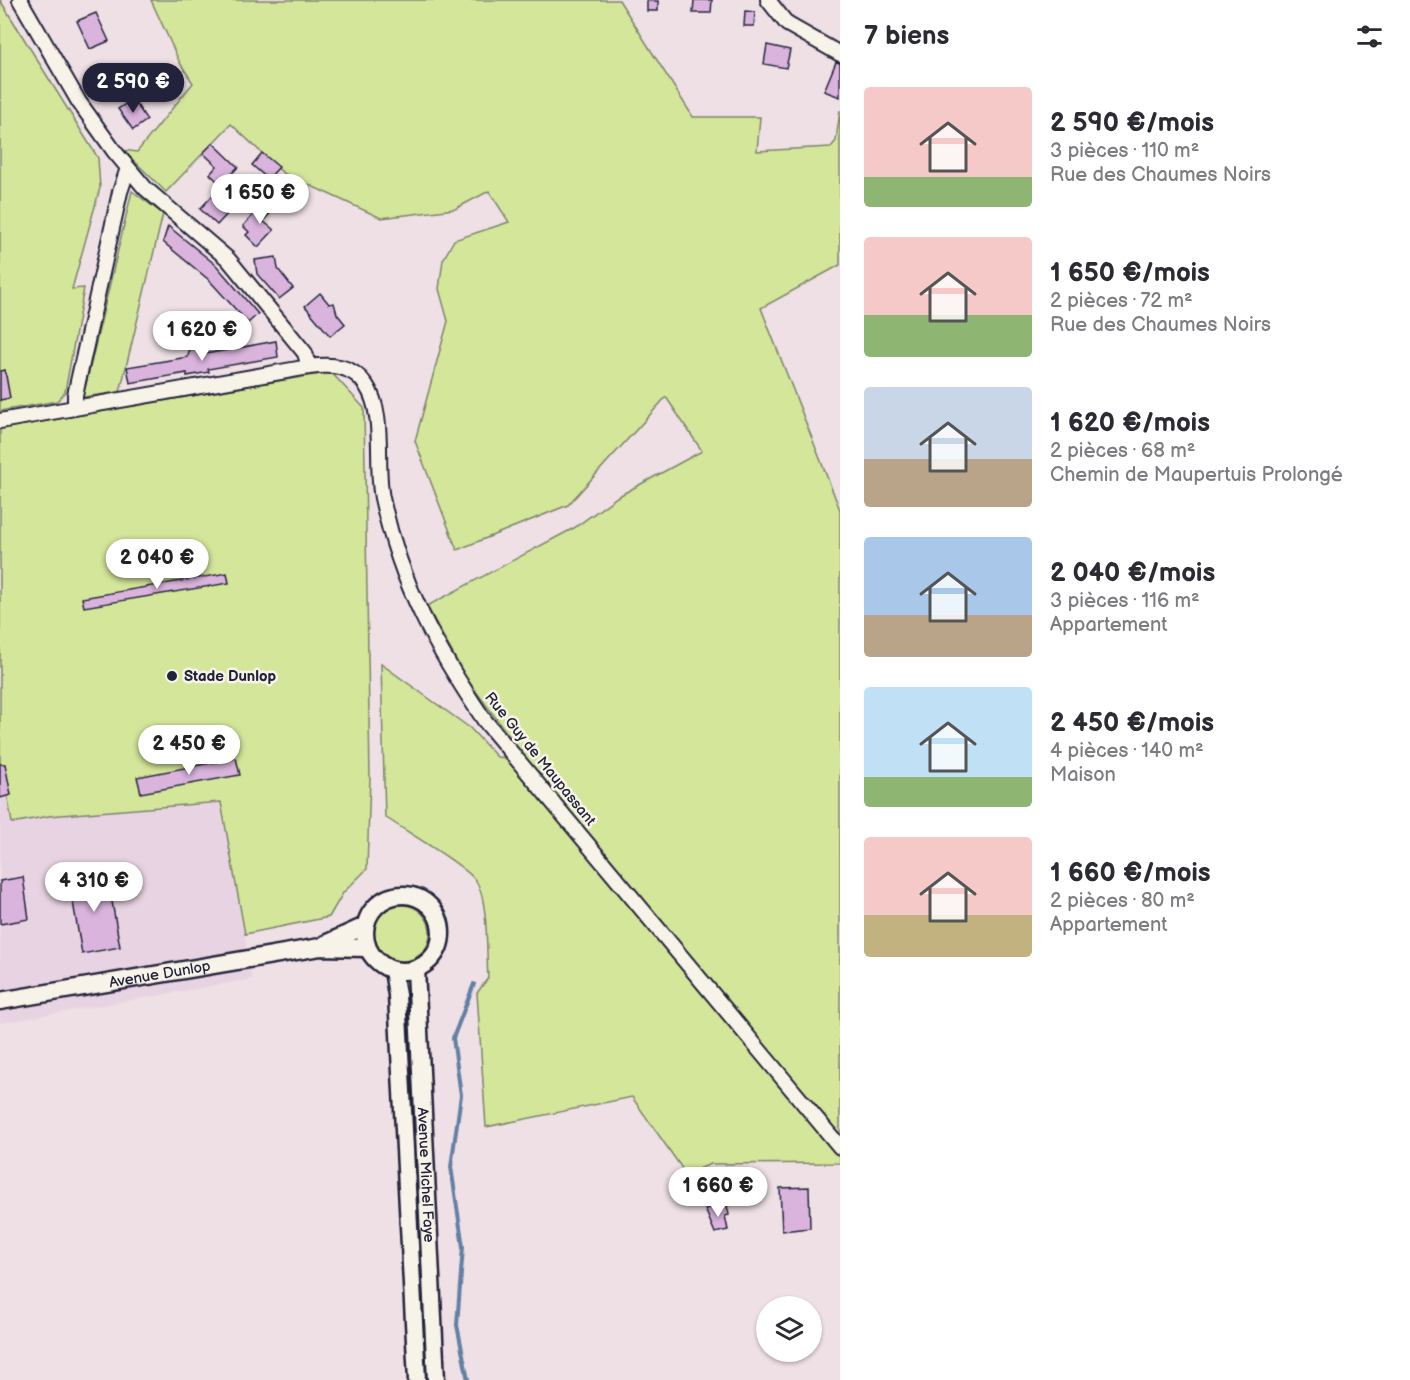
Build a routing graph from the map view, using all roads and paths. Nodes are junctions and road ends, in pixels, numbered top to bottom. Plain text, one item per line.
1 (20, 0) edge
2 (768, 0) edge
3 (840, 54) edge
4 (128, 168) junction
5 (309, 367) junction
6 (75, 408) junction
7 (0, 421) edge
8 (365, 926) junction
9 (320, 947) junction
10 (367, 948) junction
11 (416, 969) junction
12 (393, 970) junction
13 (0, 1001) edge
14 (840, 1147) edge
15 (417, 1380) edge
16 (436, 1380) edge

1 - 4 street
2 - 3 street
4 - 5 street
4 - 6 street
5 - 6 street, Rue Guy de Maupassant
5 - 14 street, Rue Guy de Maupassant
6 - 7 street, Rue Guy de Maupassant
8 - 9 street, Avenue Dunlop
8 - 10 street
8 - 11 street
9 - 10 street, Avenue Dunlop
9 - 13 street, Avenue Dunlop
10 - 12 street
11 - 12 street
11 - 16 street, Avenue Michel Faye
12 - 15 street, Avenue Michel Faye

